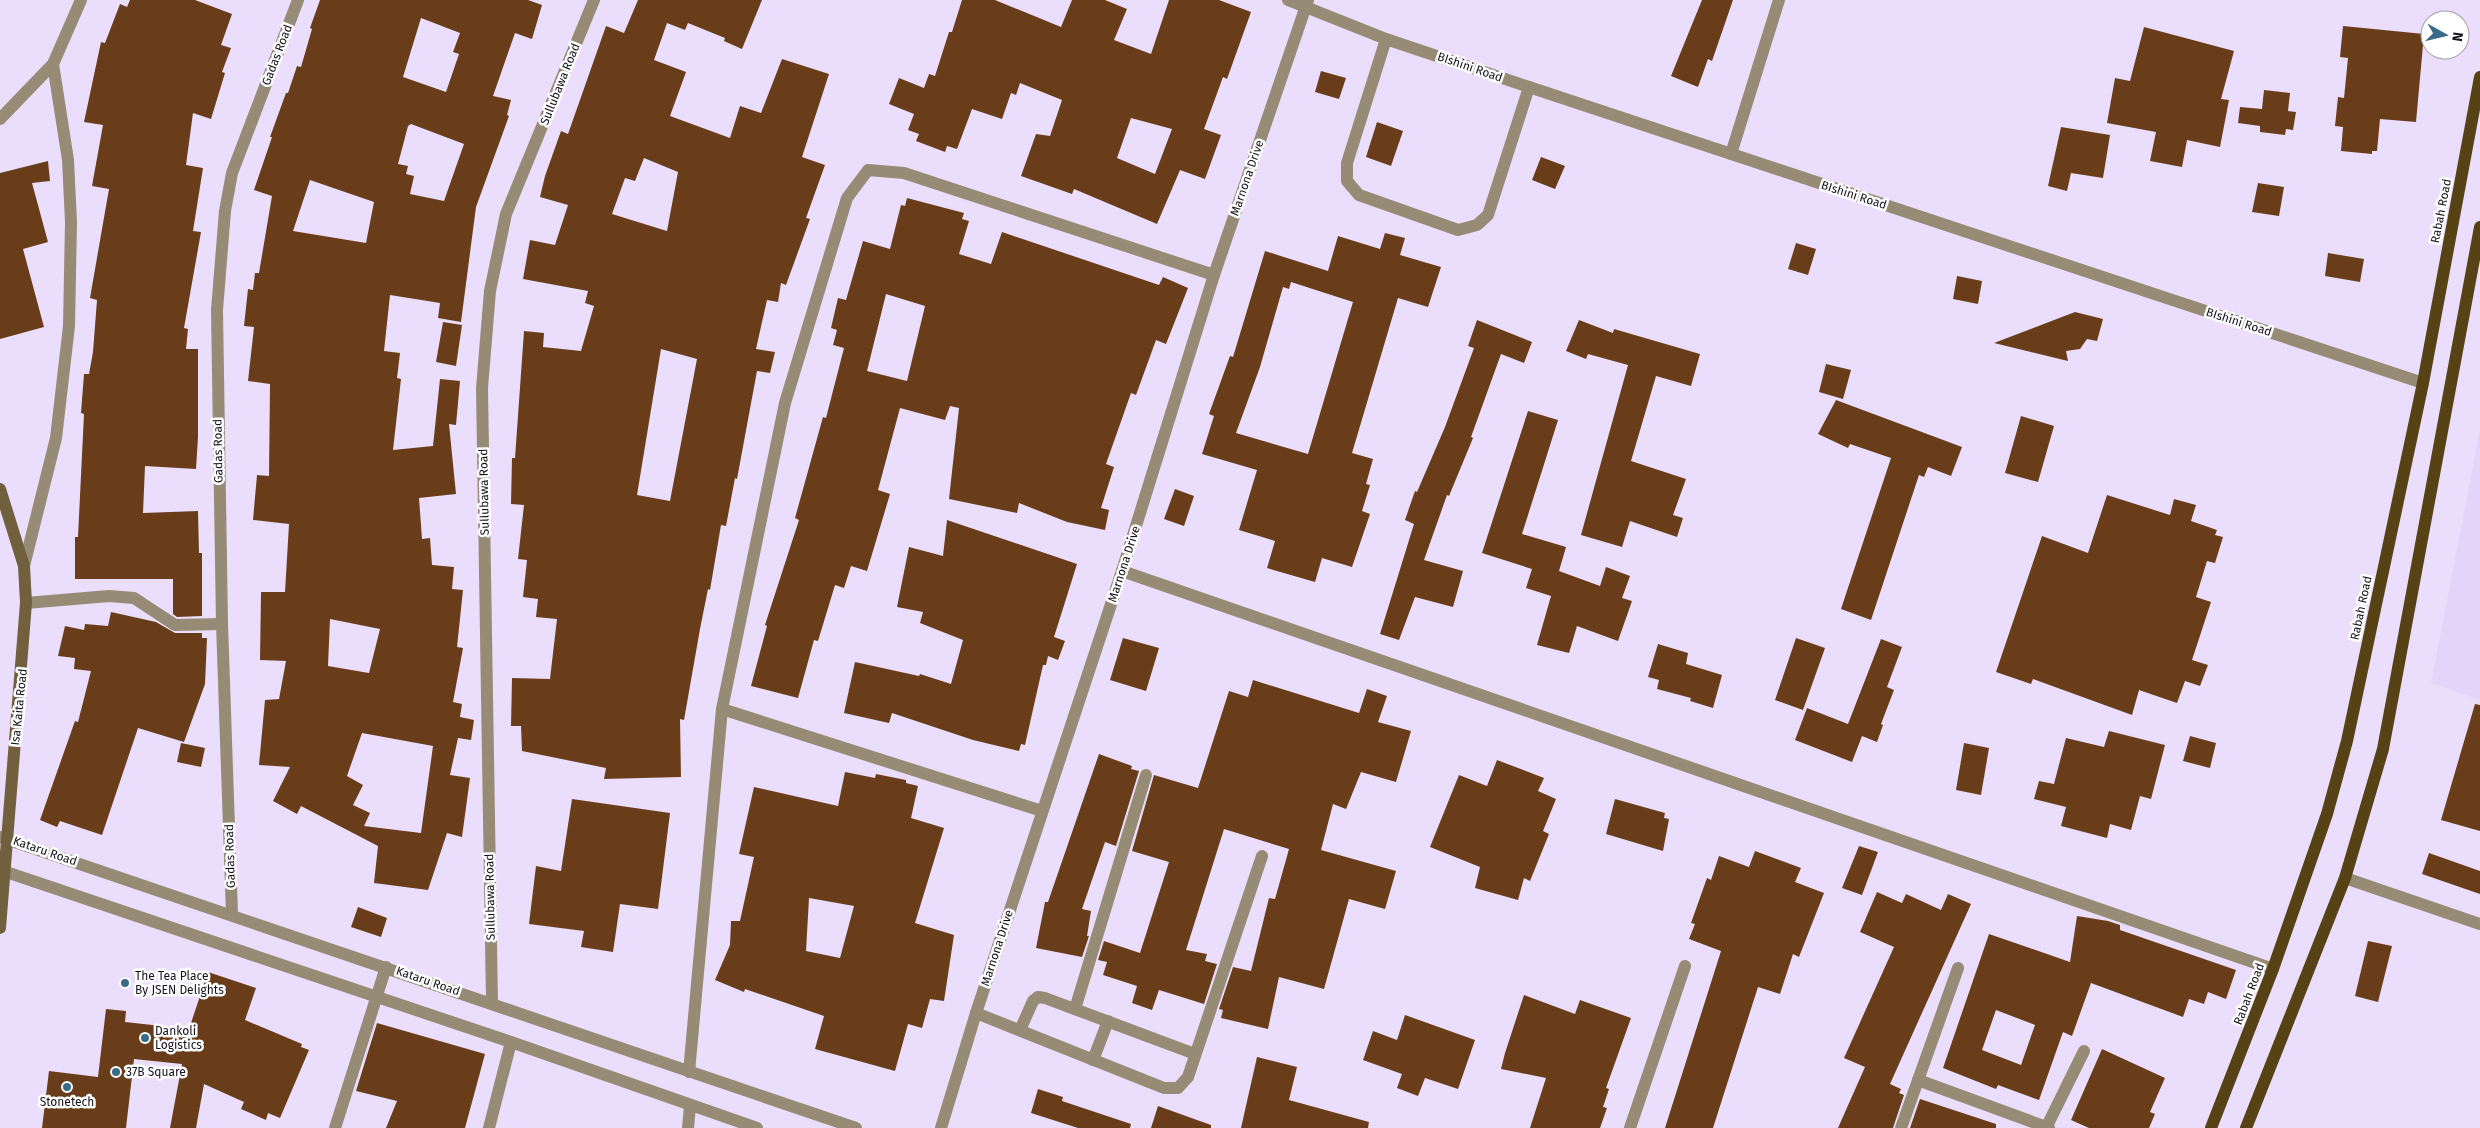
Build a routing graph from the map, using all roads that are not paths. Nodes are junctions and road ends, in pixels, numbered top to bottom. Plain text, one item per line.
1 (81, 0) edge
2 (298, 0) edge
3 (594, 0) edge
4 (1288, 0) edge
5 (1779, 0) edge
6 (1307, 3) edge
7 (1386, 39) junction
8 (53, 64) junction
9 (2480, 77) edge
10 (1529, 87) junction
11 (0, 119) edge
12 (1731, 154) junction
13 (2480, 227) edge
14 (1214, 275) junction
15 (2423, 383) junction
16 (0, 489) edge
17 (24, 566) junction
18 (1122, 572) junction
19 (26, 602) junction
20 (222, 624) junction
21 (722, 709) junction
22 (1146, 775) dead end
23 (1042, 811) junction
24 (3, 837) edge
25 (1262, 856) dead end
26 (2, 870) edge
27 (2344, 878) junction
28 (232, 914) junction
29 (2480, 924) edge
30 (0, 928) edge
31 (1686, 966) dead end
32 (386, 967) junction
33 (1958, 968) dead end
34 (2273, 969) junction
35 (377, 997) junction
36 (492, 1003) junction
37 (1075, 1009) junction
38 (976, 1013) junction
39 (1108, 1021) junction
40 (1020, 1030) junction
41 (511, 1042) junction
42 (2084, 1051) dead end
43 (1195, 1054) junction
44 (1093, 1060) junction
45 (689, 1072) junction
46 (1918, 1080) junction
47 (690, 1106) junction
48 (335, 1128) edge
49 (489, 1128) edge
50 (688, 1128) edge
51 (757, 1128) edge
52 (856, 1128) edge
53 (941, 1128) edge
54 (1630, 1128) edge
55 (1901, 1128) edge
56 (2047, 1128) edge
57 (2211, 1128) edge
58 (2246, 1128) edge

1 - 8 street
2 - 20 street, Gadas Road
3 - 36 street, Sullubawa Road
4 - 6 street, BIshini Road
5 - 12 street
6 - 7 street, BIshini Road
6 - 14 street, Marnona Drive
7 - 10 street, BIshini Road
7 - 10 street
8 - 11 street
8 - 17 street
9 - 15 main road, Rabah Road
10 - 12 street, BIshini Road
12 - 15 street, BIshini Road
13 - 27 main road
14 - 18 street, Marnona Drive
14 - 21 street
15 - 34 main road, Rabah Road
16 - 17 main road, Isa Kaita Road
17 - 19 main road, Isa Kaita Road
18 - 23 street, Marnona Drive
18 - 34 street
19 - 20 street
19 - 24 main road, Isa Kaita Road
20 - 28 street, Gadas Road
21 - 23 street
21 - 45 street
22 - 37 street
23 - 38 street, Marnona Drive
24 - 26 main road, Isa Kaita Road
24 - 28 street, Kataru Road
25 - 43 street
26 - 30 main road, Isa Kaita Road
26 - 35 street
27 - 29 street
27 - 58 main road
28 - 32 street, Kataru Road
31 - 54 street
32 - 35 street
32 - 36 street, Kataru Road
33 - 46 street
34 - 57 main road, Rabah Road
35 - 41 street
35 - 48 street
36 - 45 street, Kataru Road
37 - 39 street
37 - 40 street
38 - 40 street
38 - 53 street, Marnona Drive
39 - 43 street
39 - 44 street
40 - 44 street
41 - 47 street
41 - 49 street
42 - 56 street
43 - 44 street
45 - 52 street, Kataru Road
46 - 55 street
46 - 56 street
47 - 50 street
47 - 51 street

